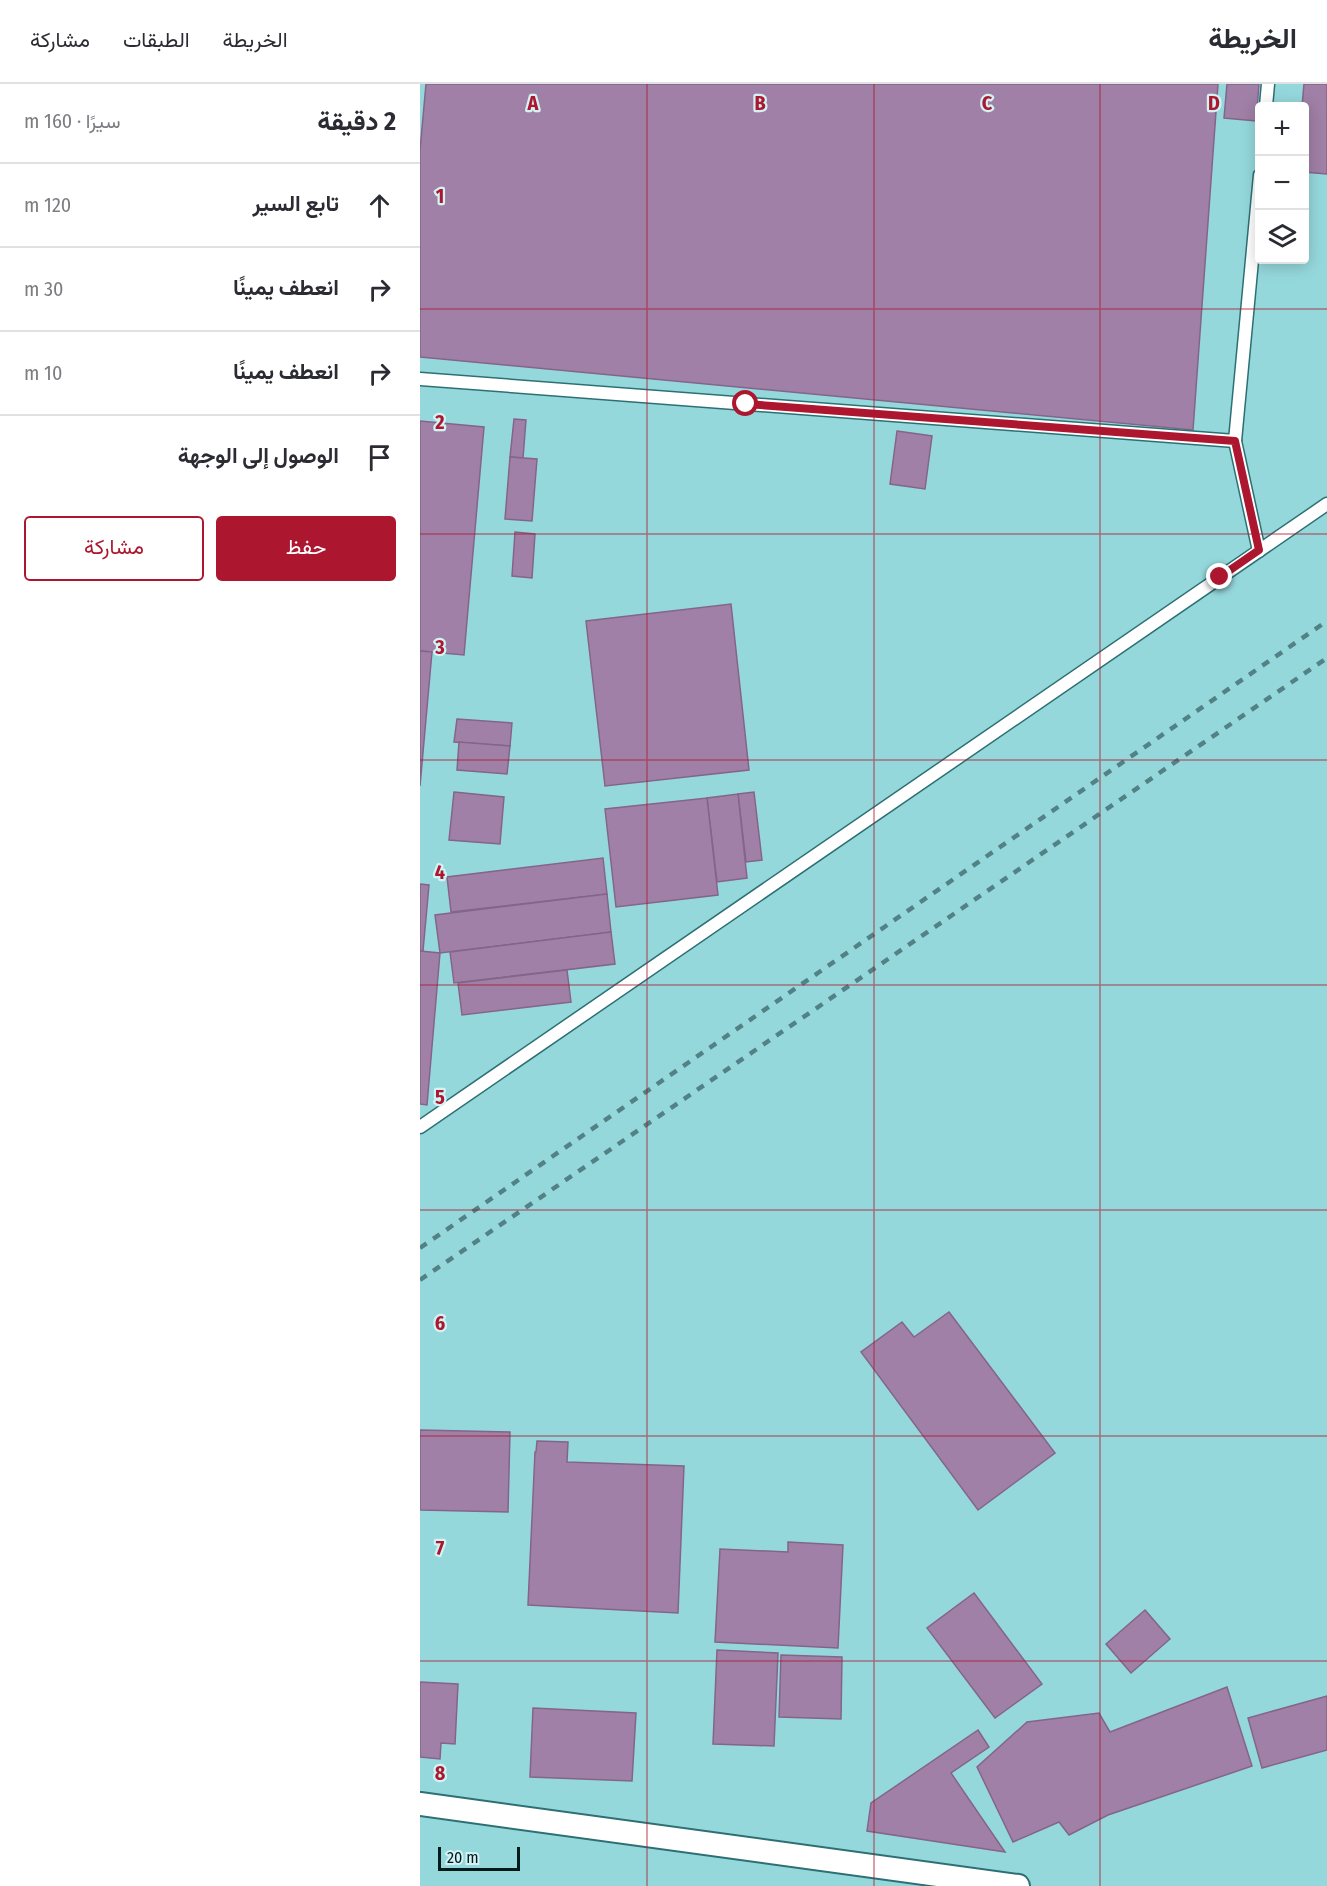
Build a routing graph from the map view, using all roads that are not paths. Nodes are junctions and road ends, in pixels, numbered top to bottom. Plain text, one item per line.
1 (1268, 84) edge
2 (1266, 102) edge
3 (1257, 210) edge
4 (420, 379) edge
5 (1235, 441) junction
6 (1327, 504) edge
7 (1259, 550) junction
8 (420, 1127) edge
9 (420, 1804) edge
10 (1018, 1886) edge

1 - 2 lane
3 - 5 lane
4 - 5 lane
5 - 7 lane
6 - 7 lane
7 - 8 lane
9 - 10 street

